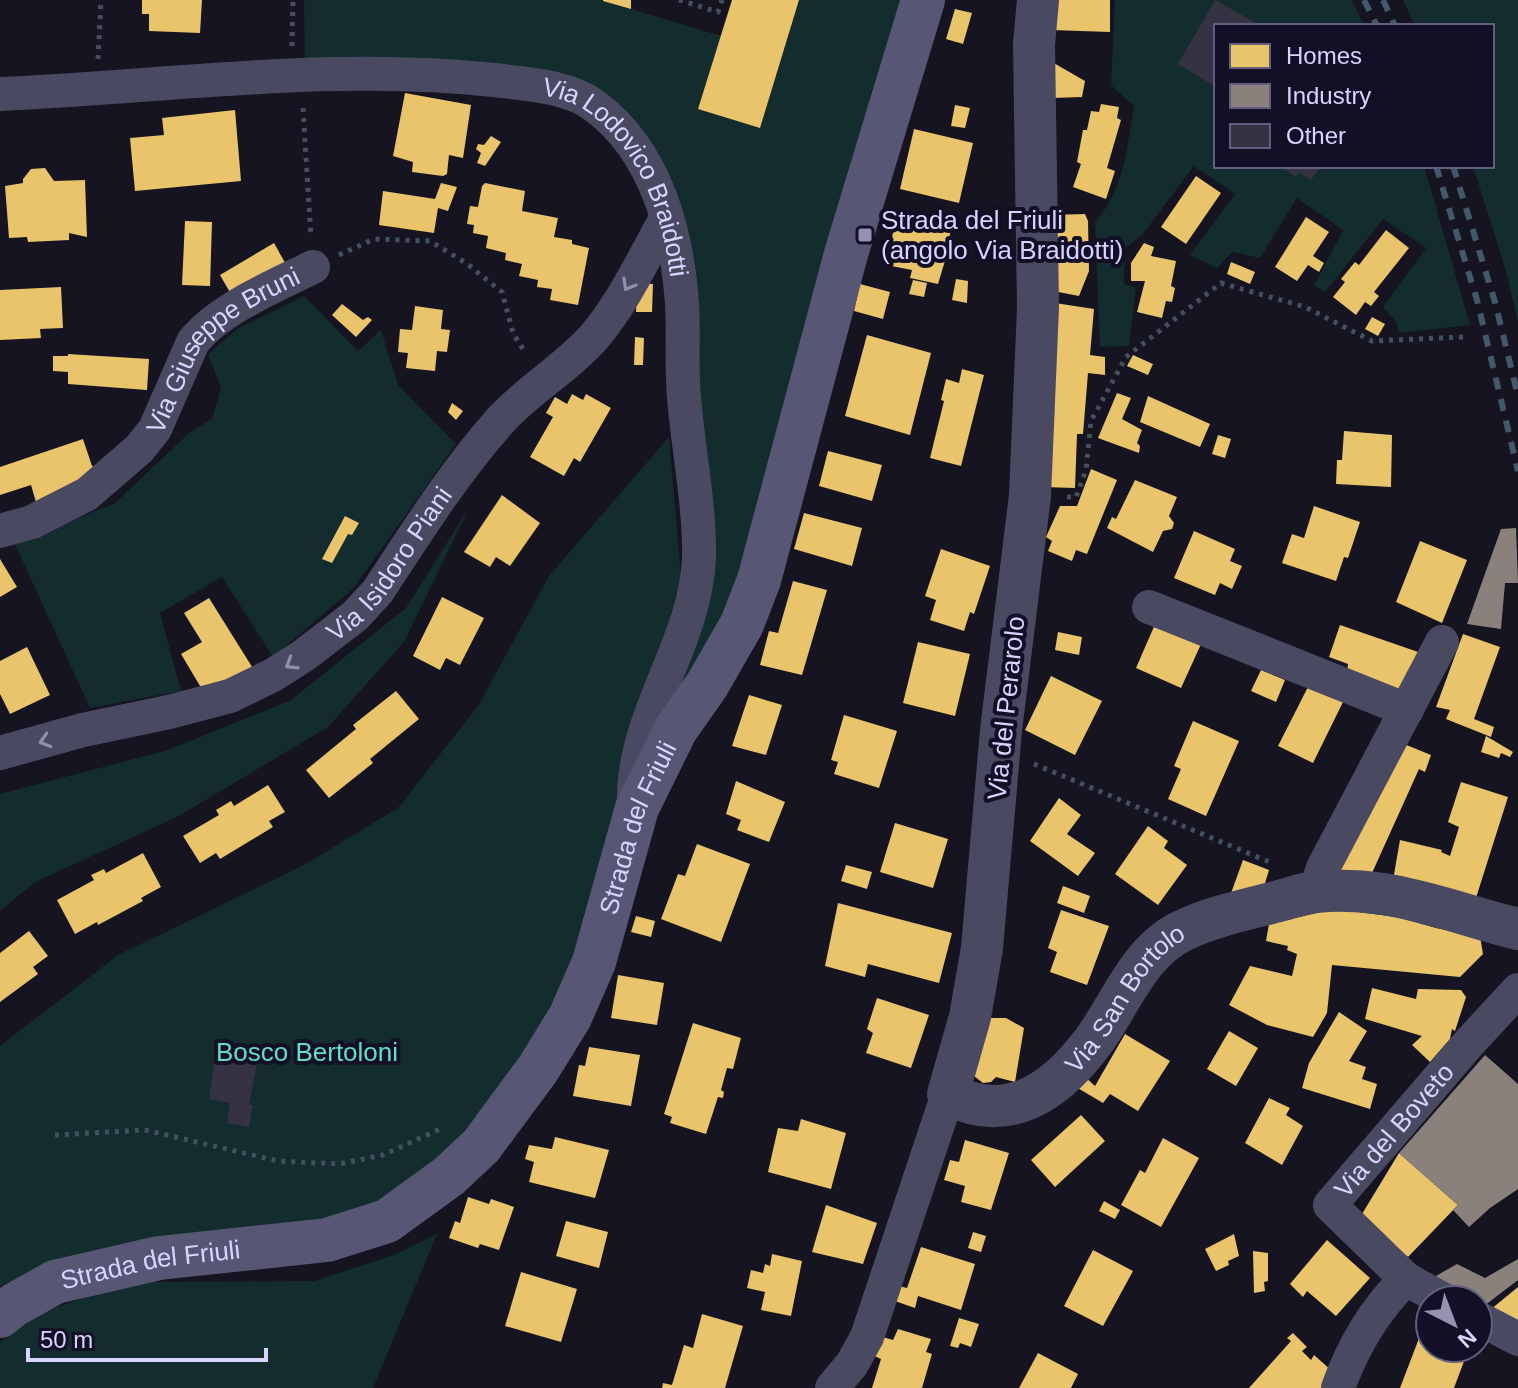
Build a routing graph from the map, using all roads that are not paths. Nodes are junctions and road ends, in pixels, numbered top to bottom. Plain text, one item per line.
1 (923, 0) edge
2 (1038, 0) edge
3 (0, 94) edge
4 (667, 217) junction
5 (313, 267) road end
6 (0, 531) edge
7 (1149, 607) dead end
8 (1442, 642) dead end
9 (1407, 710) junction
10 (0, 753) edge
11 (637, 808) junction
12 (1315, 892) junction
13 (1518, 929) edge
14 (1518, 990) edge
15 (948, 1094) junction
16 (1406, 1279) junction
17 (1415, 1284) edge
18 (0, 1316) edge
19 (1494, 1326) edge
20 (1518, 1339) edge
21 (832, 1388) edge
22 (1338, 1388) edge

1 - 11 main road, Strada del Friuli
2 - 15 street, Via del Perarolo
3 - 4 street, Via Lodovico Braidotti
4 -> 10 street, Via Isidoro Piani
4 - 11 street, Via Lodovico Braidotti
5 - 6 street, Via Giuseppe Bruni
7 - 9 street
8 - 9 street
9 - 12 street
11 - 18 main road, Strada del Friuli
12 - 13 street, Via San Bortolo
12 - 15 street, Via San Bortolo
14 - 16 street, Via del Boveto
15 - 21 street, Via del Perarolo
16 - 17 street
16 - 22 street
19 - 20 street

